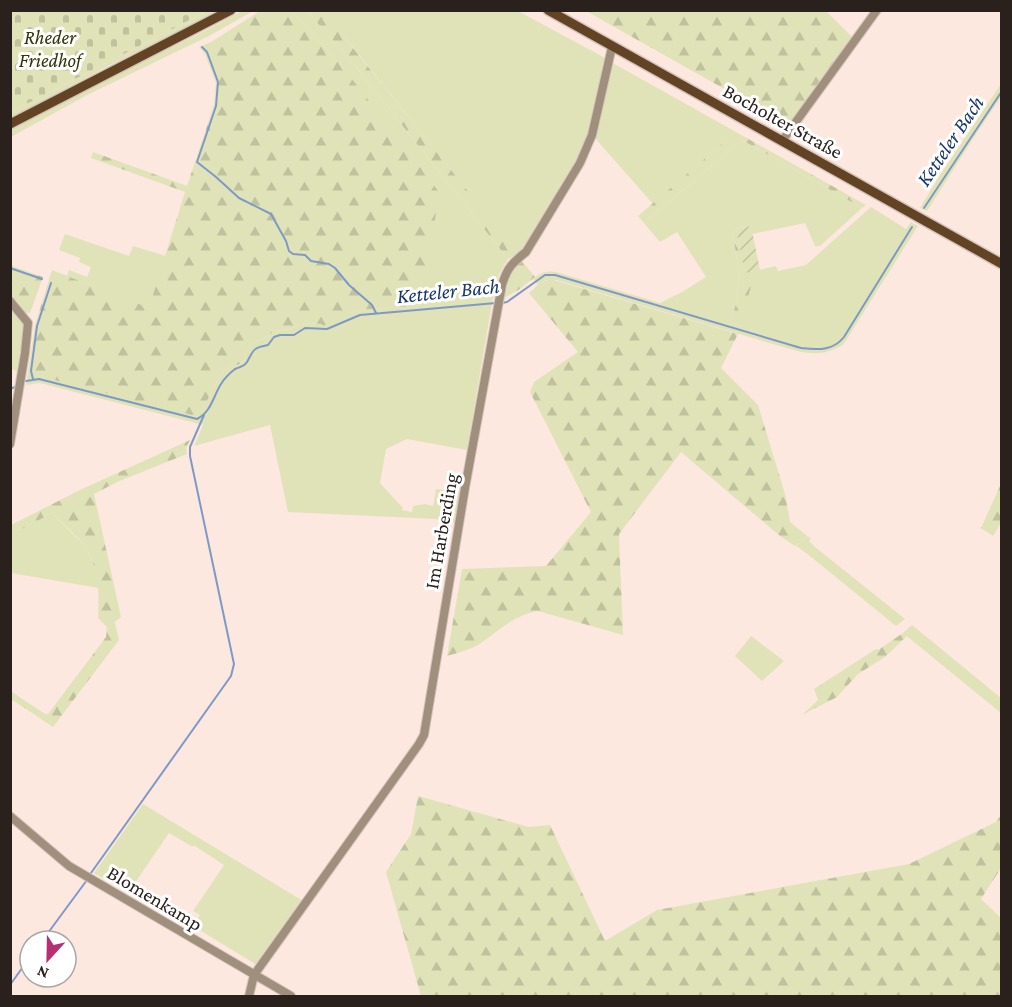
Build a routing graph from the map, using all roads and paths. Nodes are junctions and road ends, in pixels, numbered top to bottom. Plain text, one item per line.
1 (231, 10) edge
2 (548, 10) edge
3 (877, 10) edge
4 (612, 47) junction
5 (10, 124) edge
6 (782, 141) junction
7 (1002, 264) edge
8 (10, 301) edge
9 (10, 444) edge
10 (10, 816) edge
11 (254, 975) junction
12 (249, 996) edge
13 (291, 996) edge

1 - 5 main road
2 - 4 main road, Bocholter Straße
3 - 6 street
4 - 6 main road, Bocholter Straße
4 - 11 street, Im Harberding
6 - 7 main road, Bocholter Straße
8 - 9 street
10 - 11 street, Blomenkamp
11 - 12 street, Im Harberding
11 - 13 street, Blomenkamp

